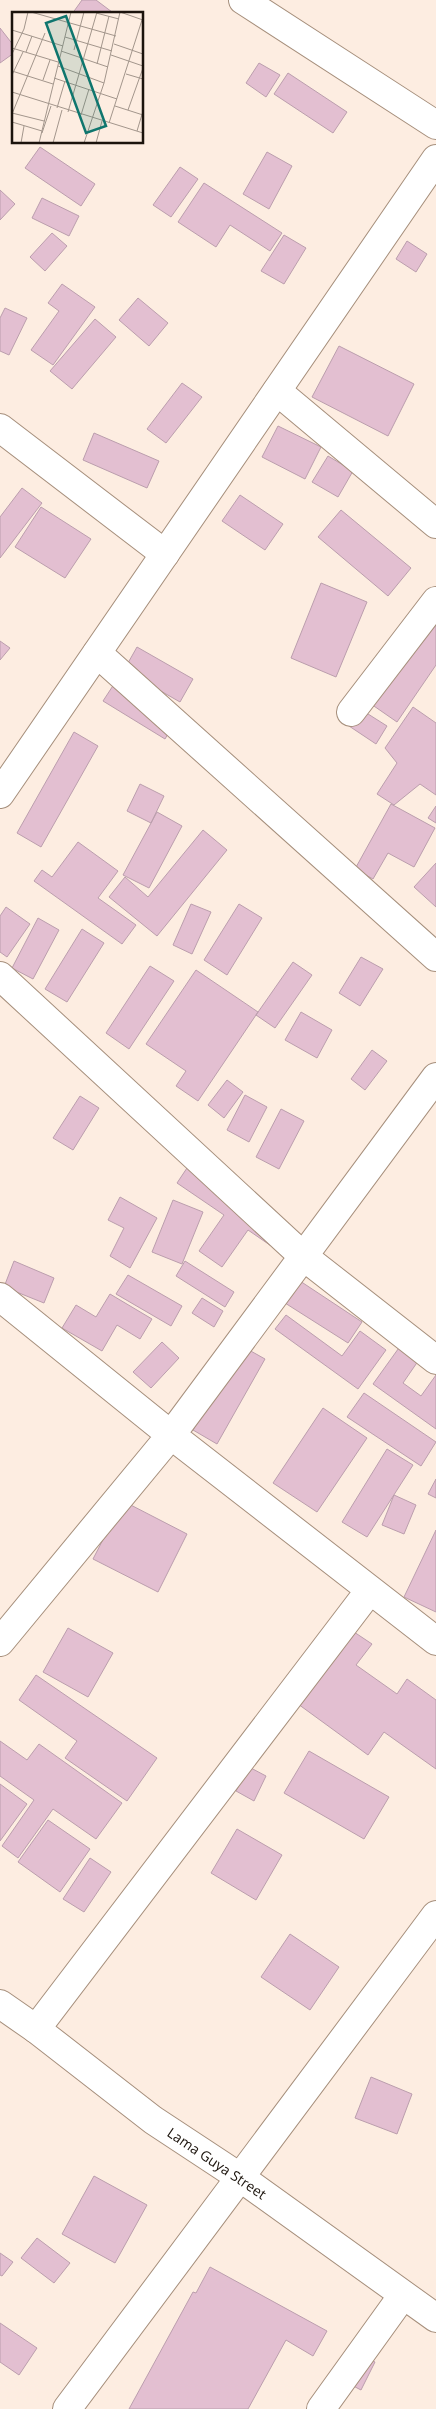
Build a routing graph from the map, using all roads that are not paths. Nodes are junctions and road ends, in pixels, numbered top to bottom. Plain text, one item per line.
1 (244, 0) edge
2 (436, 125) edge
3 (436, 159) edge
4 (277, 391) junction
5 (0, 428) edge
6 (436, 524) edge
7 (166, 554) junction
8 (436, 601) edge
9 (97, 653) junction
10 (351, 712) dead end
11 (0, 794) edge
12 (436, 957) edge
13 (0, 976) edge
14 (436, 1077) edge
15 (303, 1256) junction
16 (0, 1297) edge
17 (436, 1360) edge
18 (171, 1434) junction
19 (370, 1590) junction
20 (436, 1641) edge
21 (0, 1642) edge
22 (436, 1915) edge
23 (0, 2004) edge
24 (36, 2029) junction
25 (240, 2178) junction
26 (404, 2294) junction
27 (436, 2318) edge
28 (67, 2409) edge
29 (321, 2409) edge

1 - 2 street
3 - 4 street
4 - 6 street
4 - 7 street
5 - 7 street
7 - 9 street
8 - 10 street
9 - 11 street
9 - 12 street
13 - 15 street
14 - 15 street
15 - 17 street
15 - 18 street
16 - 18 street
18 - 19 street
18 - 21 street
19 - 20 street
19 - 24 street
22 - 25 street
23 - 24 street, Lama Guya Street
24 - 25 street, Lama Guya Street
25 - 26 street, Lama Guya Street
25 - 28 street
26 - 27 street, Lama Guya Street
26 - 29 street

